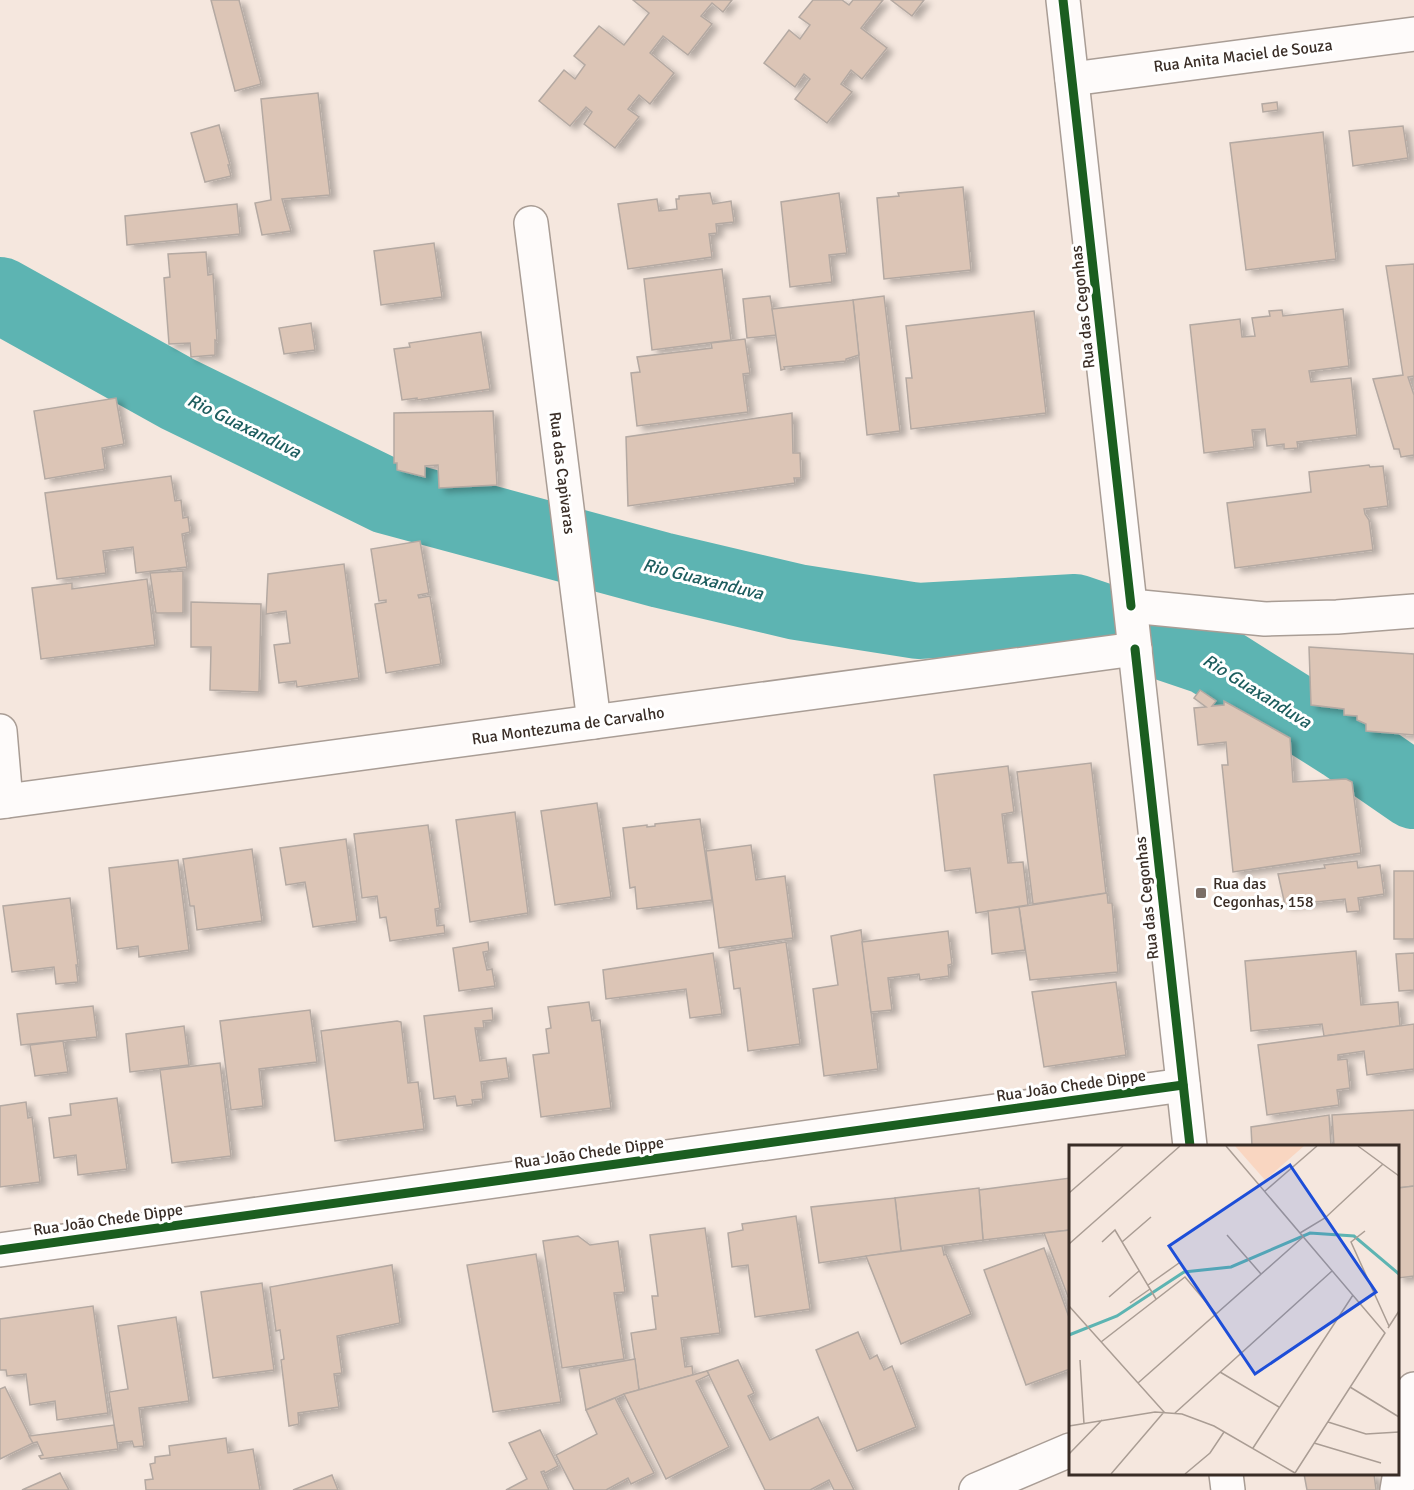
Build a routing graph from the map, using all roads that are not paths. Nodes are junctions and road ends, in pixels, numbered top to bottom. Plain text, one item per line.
1 (1063, 0) edge
2 (1414, 34) edge
3 (1072, 79) junction
4 (531, 223) dead end
5 (1131, 609) junction
6 (1414, 611) edge
7 (1135, 647) junction
8 (594, 722) junction
9 (0, 731) edge
10 (3, 802) edge
11 (1183, 1085) junction
12 (1190, 1145) edge
13 (0, 1250) edge
14 (1414, 1389) edge
15 (1069, 1451) edge
16 (1226, 1475) edge
17 (976, 1490) edge
18 (1228, 1490) edge
19 (1397, 1490) edge

1 - 3 street, Rua das Cegonhas
2 - 3 street, Rua Anita Maciel de Souza
3 - 5 street, Rua das Cegonhas
4 - 8 street, Rua das Capivaras
5 - 6 street
5 - 7 street, Rua das Cegonhas
7 - 8 street, Rua Montezuma de Carvalho
7 - 11 street, Rua das Cegonhas
8 - 10 street, Rua Montezuma de Carvalho
9 - 10 street
11 - 12 street, Rua das Cegonhas
11 - 13 street, Rua João Chede Dippe
14 - 19 street
15 - 17 street
16 - 18 street

